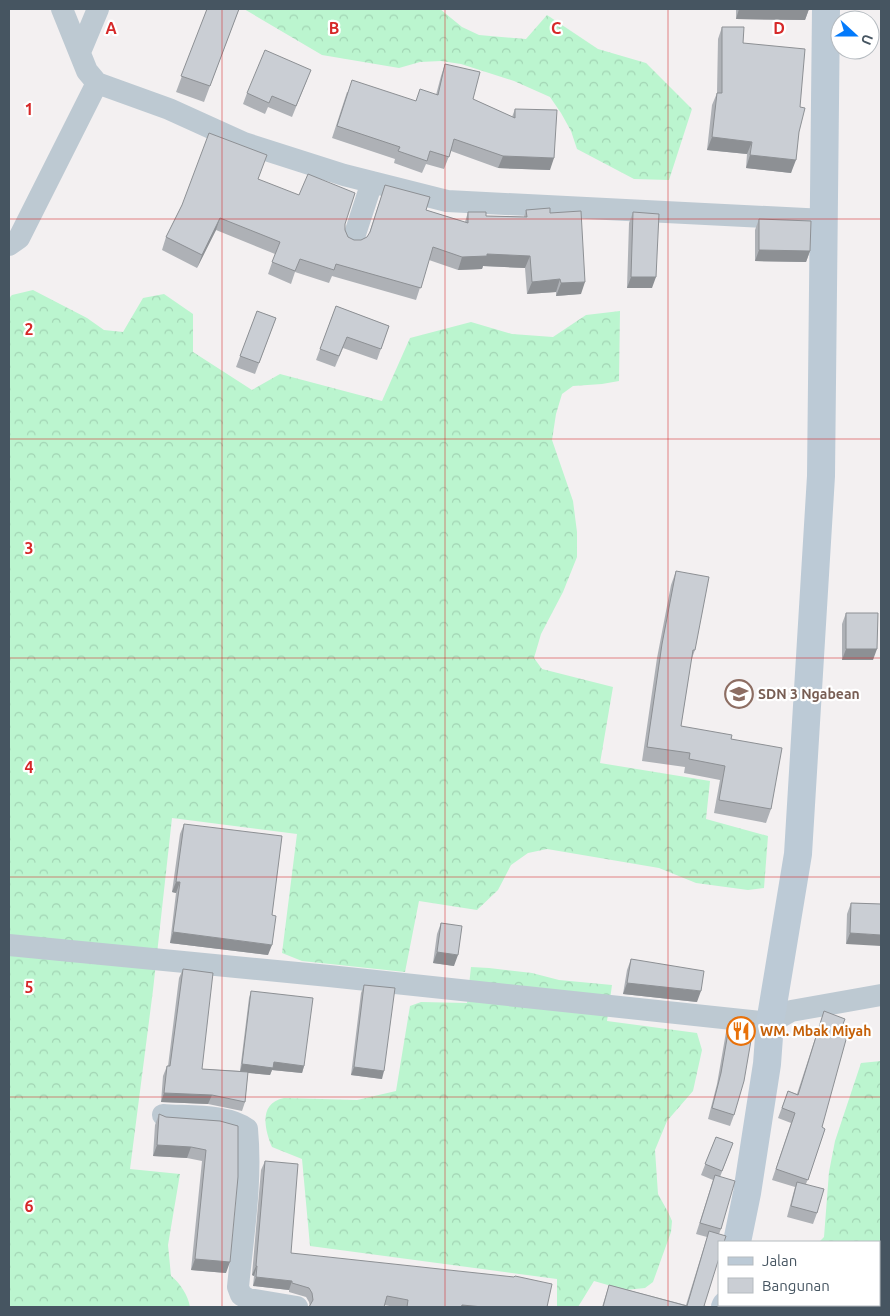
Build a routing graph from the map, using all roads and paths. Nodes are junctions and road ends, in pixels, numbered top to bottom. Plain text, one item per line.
1 (62, 9) edge
2 (98, 9) edge
3 (826, 9) edge
4 (80, 52) junction
5 (97, 83) junction
6 (372, 182) junction
7 (825, 220) junction
8 (353, 240) edge
9 (9, 245) edge
10 (9, 945) edge
11 (881, 995) edge
12 (770, 1023) junction
13 (163, 1115) edge
14 (737, 1241) edge
15 (297, 1307) edge

1 - 4 street
2 - 4 street
3 - 7 street
4 - 5 street
5 - 6 street
5 - 9 street
6 - 7 street
6 - 8 street
7 - 12 street
10 - 12 street
11 - 12 street
12 - 14 street
13 - 15 street

